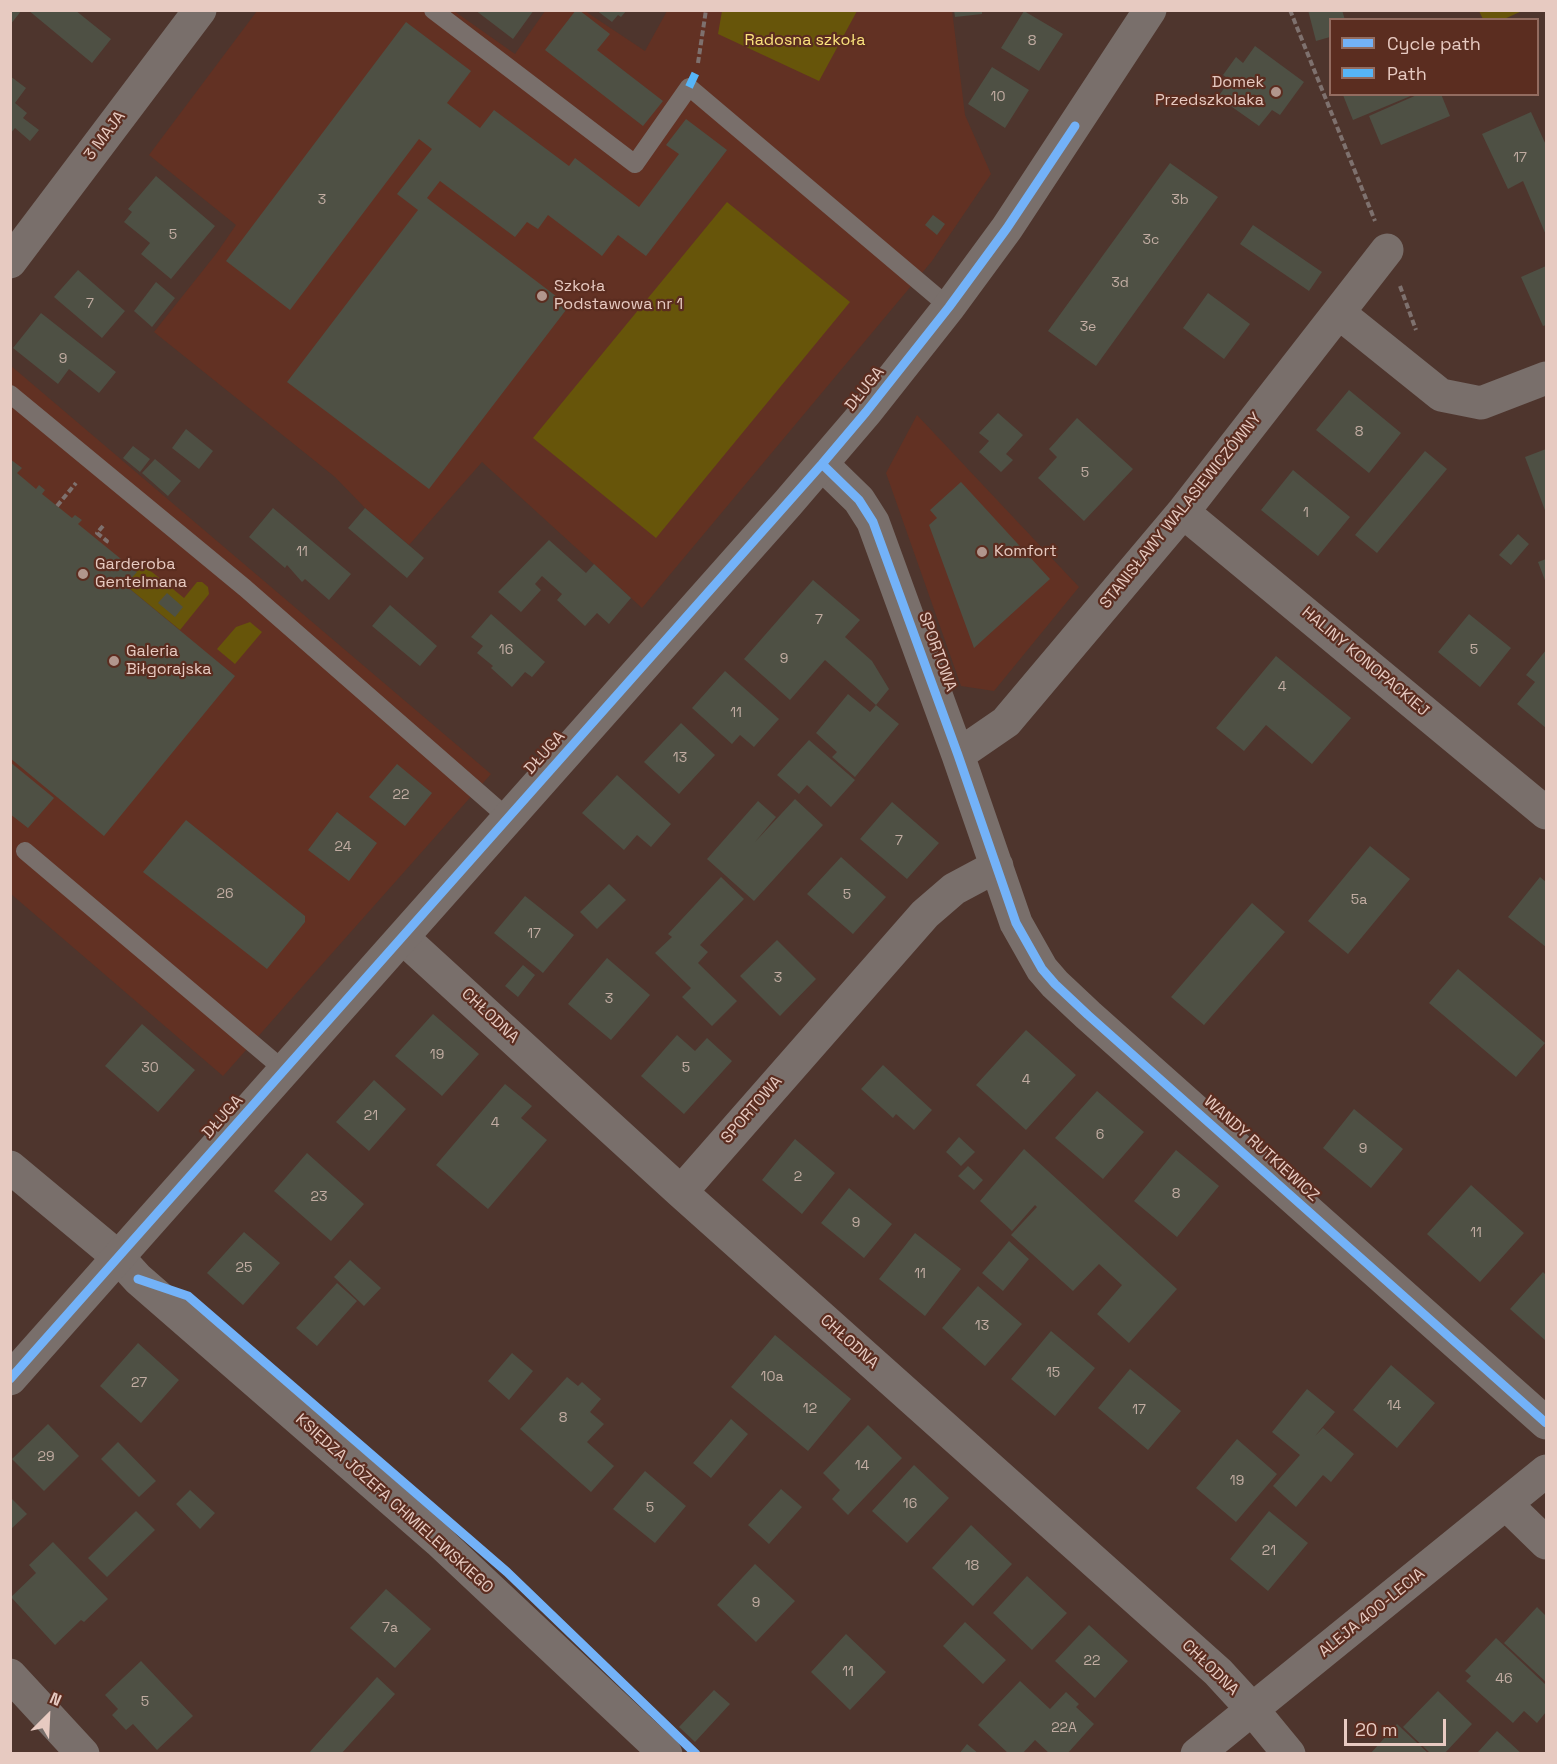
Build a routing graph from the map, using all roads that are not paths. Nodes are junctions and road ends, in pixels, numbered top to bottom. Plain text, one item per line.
1 (200, 10) edge
2 (433, 10) edge
3 (1150, 10) edge
4 (1387, 250) road end
5 (10, 262) edge
6 (949, 306) junction
7 (1339, 313) junction
8 (1546, 378) edge
9 (10, 394) edge
10 (822, 464) junction
11 (1184, 512) junction
12 (958, 755) junction
13 (1546, 813) edge
14 (508, 818) junction
15 (25, 851) dead end
16 (997, 866) junction
17 (403, 938) junction
18 (284, 1070) junction
19 (10, 1167) edge
20 (681, 1192) junction
21 (118, 1257) junction
22 (10, 1379) edge
23 (1546, 1423) edge
24 (1546, 1471) edge
25 (1507, 1505) junction
26 (1546, 1543) edge
27 (10, 1675) edge
28 (1252, 1709) junction
29 (83, 1754) edge
30 (666, 1754) edge
31 (1197, 1754) edge
32 (1289, 1754) edge

1 - 5 street, 3 MAJA
2 - 6 lane
3 - 6 street, DŁUGA
4 - 7 street, STANISŁAWY WALASIEWICZÓWNY
6 - 10 street, DŁUGA
7 - 8 street
7 - 11 street, STANISŁAWY WALASIEWICZÓWNY
9 - 14 lane
10 - 12 street, SPORTOWA
10 - 14 street, DŁUGA
11 - 12 street, STANISŁAWY WALASIEWICZÓWNY
11 - 13 street, HALINY KONOPACKIEJ
12 - 16 street, SPORTOWA
14 - 17 street, DŁUGA
15 - 18 lane
16 - 20 street, SPORTOWA
16 - 23 street, WANDY RUTKIEWICZ
17 - 18 street, DŁUGA
17 - 20 street, CHŁODNA
18 - 21 street, DŁUGA
19 - 21 street, KSIĘDZA JÓZEFA CHMIELEWSKIEGO
20 - 28 street, CHŁODNA
21 - 22 street, DŁUGA
21 - 30 street, KSIĘDZA JÓZEFA CHMIELEWSKIEGO
24 - 25 street, ALEJA 400-LECIA
25 - 26 street
25 - 28 street, ALEJA 400-LECIA
27 - 29 street
28 - 31 street, ALEJA 400-LECIA
28 - 32 street, CHŁODNA

